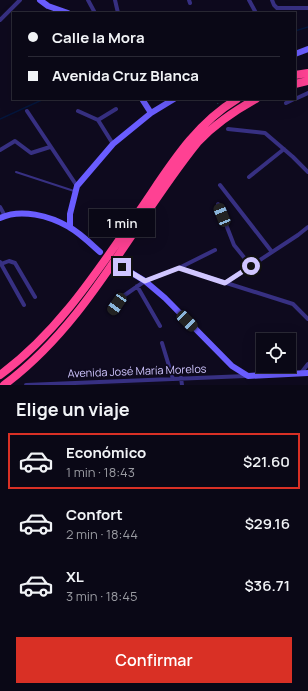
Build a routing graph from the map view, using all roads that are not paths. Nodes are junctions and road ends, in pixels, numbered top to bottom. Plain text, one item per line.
1 (20, 0) edge
2 (40, 0) edge
3 (88, 0) edge
4 (115, 0) edge
5 (249, 0) edge
6 (272, 0) edge
7 (308, 8) edge
8 (65, 12) edge
9 (94, 12) edge
10 (118, 12) edge
11 (255, 12) edge
12 (0, 20) edge
13 (308, 49) edge
14 (296, 54) edge
15 (308, 73) edge
16 (296, 75) edge
17 (308, 81) edge
18 (296, 84) edge
19 (308, 93) edge
20 (296, 99) edge
21 (143, 100) edge
22 (172, 100) edge
23 (236, 100) edge
24 (254, 100) edge
25 (293, 100) edge
26 (286, 103) dead end
27 (116, 109) dead end
28 (78, 111) dead end
29 (27, 112) dead end
30 (151, 113) junction
31 (98, 120) junction
32 (228, 129) dead end
33 (113, 144) junction
34 (50, 147) junction
35 (284, 149) junction
36 (0, 150) edge
37 (16, 172) dead end
38 (308, 172) edge
39 (249, 177) dead end
40 (220, 185) dead end
41 (76, 189) junction
42 (218, 204) dead end
43 (0, 207) edge
44 (3, 217) edge
45 (70, 227) junction
46 (308, 227) edge
47 (215, 250) dead end
48 (100, 252) dead end
49 (272, 252) junction
50 (1, 263) edge
51 (251, 266) junction
52 (122, 267) dead end
53 (179, 268) junction
54 (145, 281) junction
55 (225, 283) junction
56 (137, 286) junction
57 (35, 298) dead end
58 (24, 305) dead end
59 (112, 312) dead end
60 (308, 319) edge
61 (160, 326) dead end
62 (162, 343) dead end
63 (308, 364) edge
64 (300, 373) junction
65 (308, 373) edge
66 (0, 375) edge
67 (248, 376) junction
68 (173, 378) junction
69 (181, 378) junction
70 (34, 384) edge
71 (65, 384) edge
72 (4, 385) edge
73 (26, 385) edge
74 (182, 385) edge

1 - 12 street
2 - 8 main road
3 - 9 street
4 - 10 street
5 - 11 street
6 - 7 street
13 - 14 main road
15 - 16 highway
17 - 18 highway
19 - 20 street
21 - 30 main road
22 - 30 main road
23 - 66 highway
24 - 72 highway
25 - 26 street
27 - 31 street
28 - 31 street
29 - 34 street
30 - 33 main road
31 - 33 street
32 - 35 street
33 - 41 main road
34 - 36 street
34 - 41 street
35 - 38 street
35 - 39 street
37 - 41 lane
40 - 49 street
41 - 45 main road
42 - 51 street
43 - 44 street
44 - 45 main road
45 - 48 main road
46 - 49 street
47 - 53 street
49 - 51 street
50 - 57 street
50 - 58 street
51 - 55 street
52 - 54 main road
53 - 54 street
53 - 55 street
54 - 56 street
54 - 67 main road
55 - 60 street
56 - 59 street
56 - 61 street
62 - 68 street
63 - 64 street
64 - 65 main road
64 - 67 main road
67 - 69 street, Avenida José María Morelos
68 - 69 street, Avenida José María Morelos
68 - 71 street, Avenida José María Morelos
69 - 74 street
70 - 71 street, Avenida José María Morelos
70 - 73 street, Avenida José María Morelos

